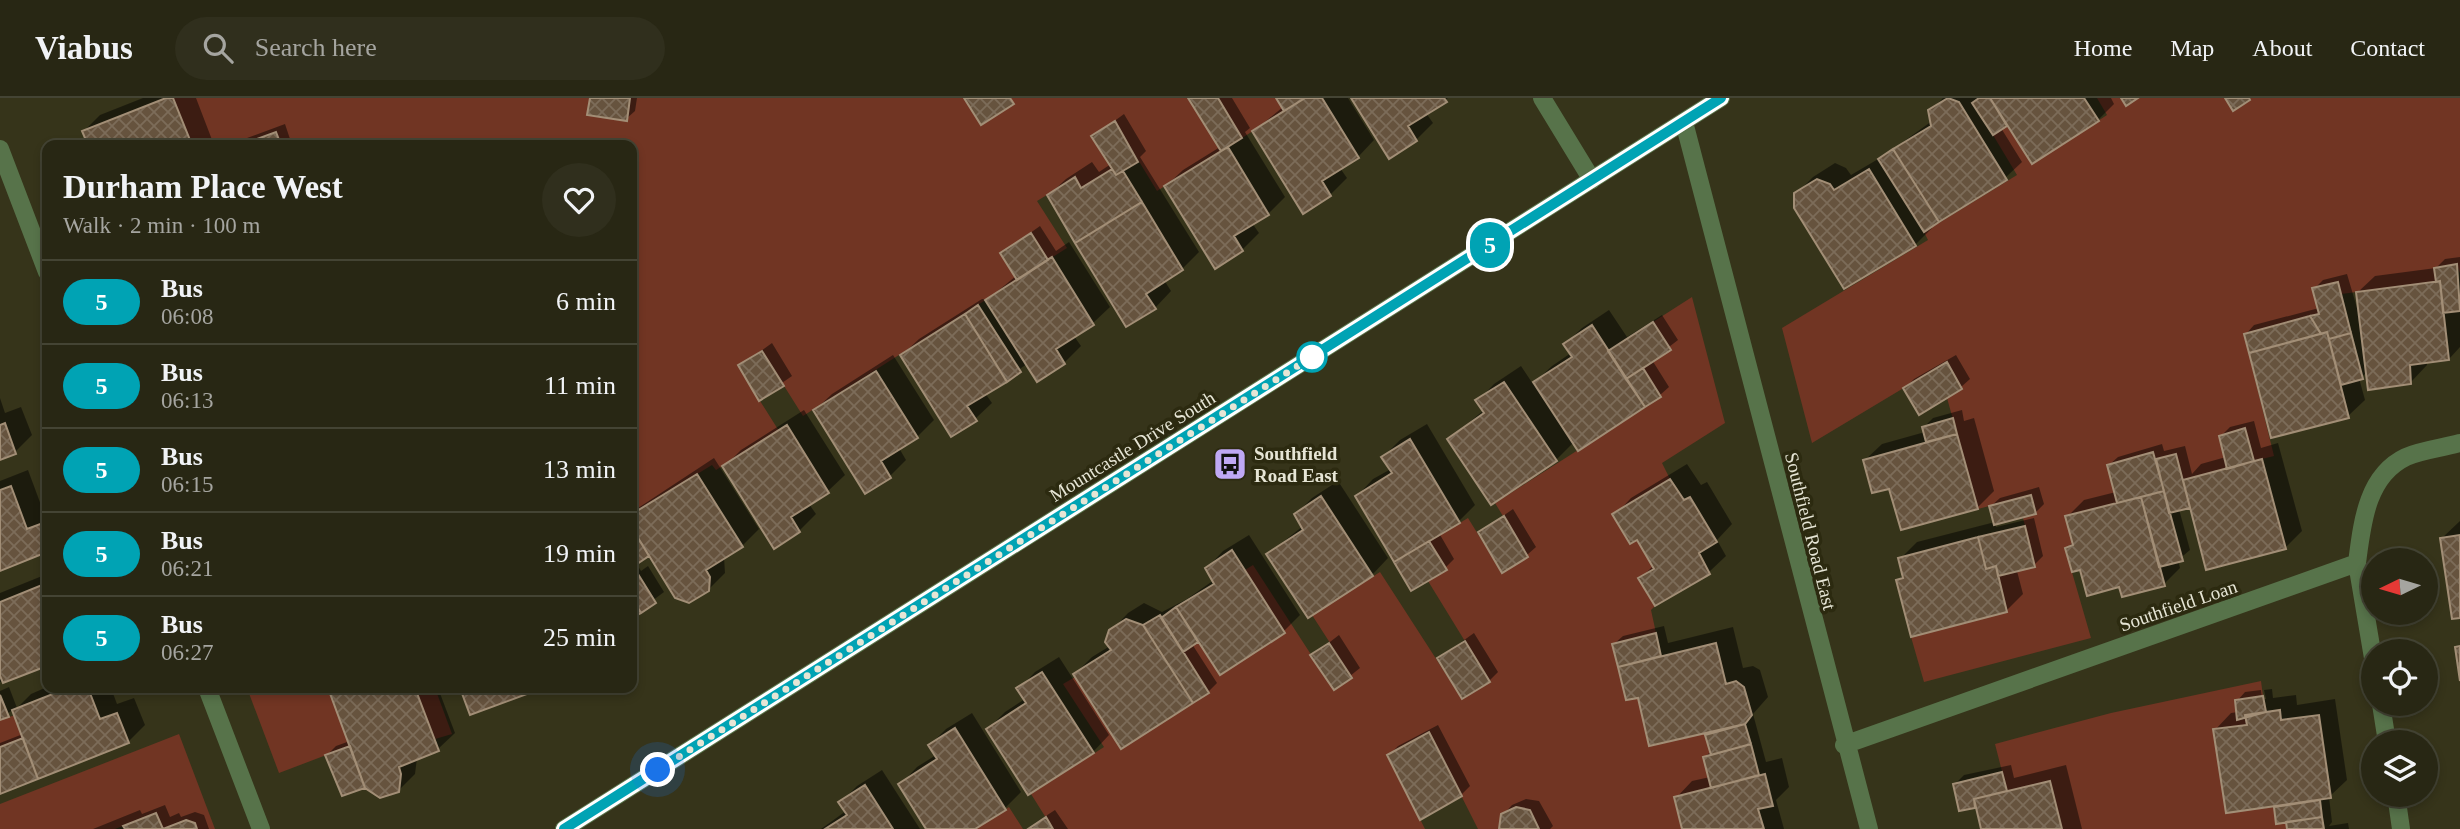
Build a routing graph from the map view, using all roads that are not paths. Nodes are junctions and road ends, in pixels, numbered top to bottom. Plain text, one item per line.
1 (1542, 98) edge
2 (1721, 98) edge
3 (1684, 122) junction
4 (0, 149) edge
5 (1592, 180) junction
6 (42, 259) edge
7 (2460, 443) edge
8 (2357, 563) junction
9 (2370, 639) edge
10 (208, 693) edge
11 (1844, 745) junction
12 (2398, 807) edge
13 (261, 829) edge
14 (564, 829) edge
15 (1869, 829) edge
16 (2402, 829) edge

1 - 5 street
2 - 3 street, Mountcastle Drive South
3 - 5 street, Mountcastle Drive South
3 - 11 street, Southfield Road East
4 - 6 street
5 - 14 street, Mountcastle Drive South
7 - 8 street
8 - 9 street
8 - 11 street, Southfield Loan
10 - 13 street
11 - 15 street, Southfield Road East
12 - 16 street

